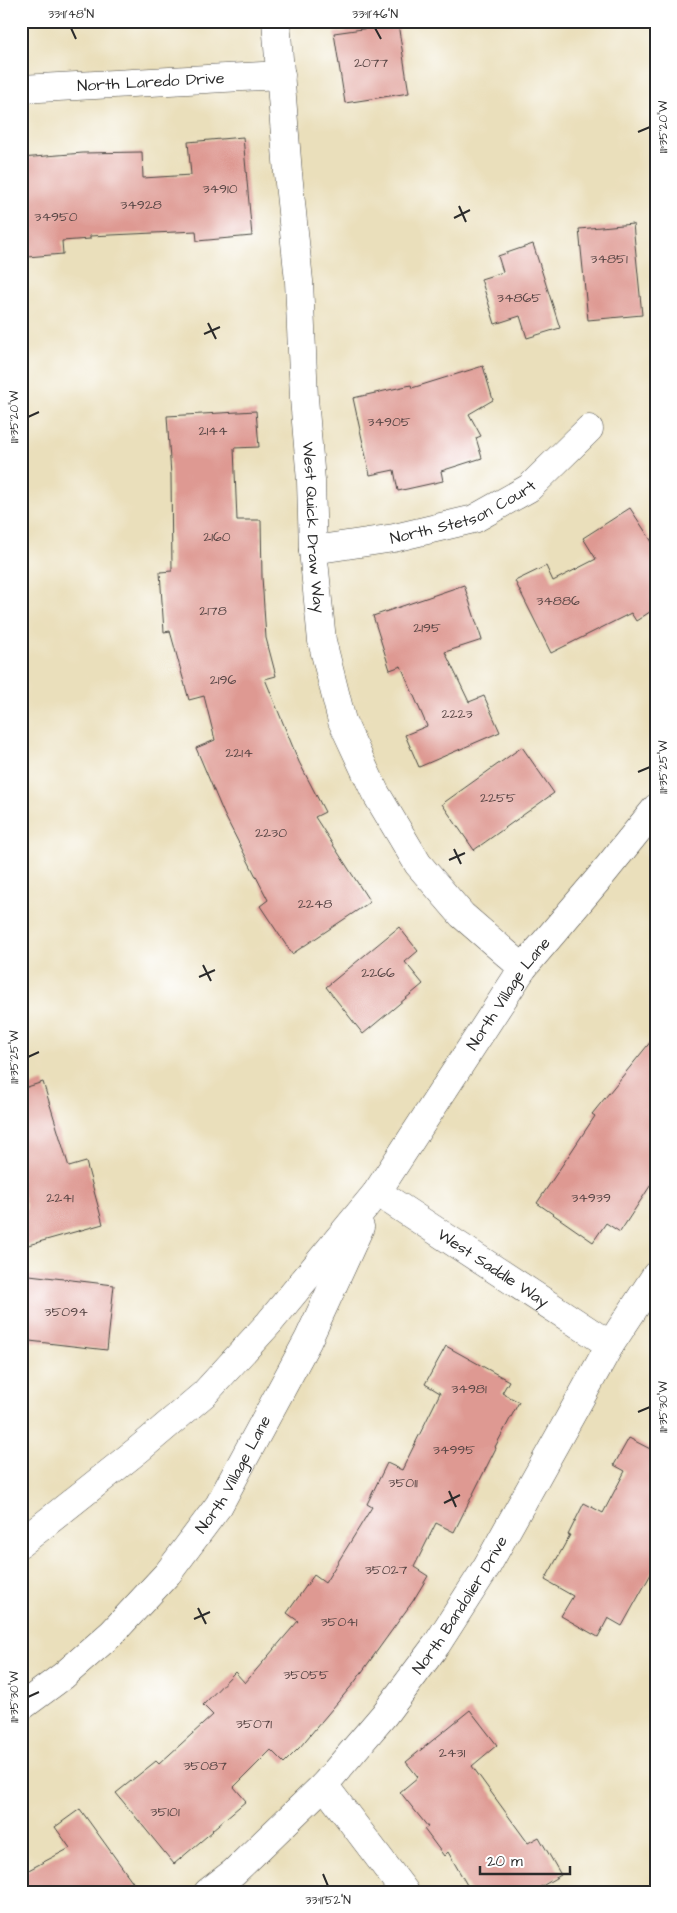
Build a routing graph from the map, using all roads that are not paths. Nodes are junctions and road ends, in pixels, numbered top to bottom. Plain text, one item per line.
1 (276, 21) edge
2 (281, 75) junction
3 (21, 89) edge
4 (589, 429) dead end
5 (313, 550) junction
6 (656, 808) edge
7 (523, 968) junction
8 (377, 1192) junction
9 (656, 1274) edge
10 (610, 1345) junction
11 (21, 1543) edge
12 (21, 1707) edge
13 (324, 1785) junction
14 (208, 1892) edge
15 (405, 1892) edge

1 - 2 street, West Quick Draw Way
2 - 3 street, North Laredo Drive
2 - 5 street, West Quick Draw Way
4 - 5 street, North Stetson Court
5 - 7 street, West Quick Draw Way
6 - 7 street, North Village Lane
7 - 8 street, North Village Lane
8 - 10 street, West Saddle Way
8 - 11 street, North Village Lane
8 - 12 street, North Village Lane
9 - 10 street, North Bandolier Drive
10 - 13 street, North Bandolier Drive
13 - 14 street, North Bandolier Drive
13 - 15 street

